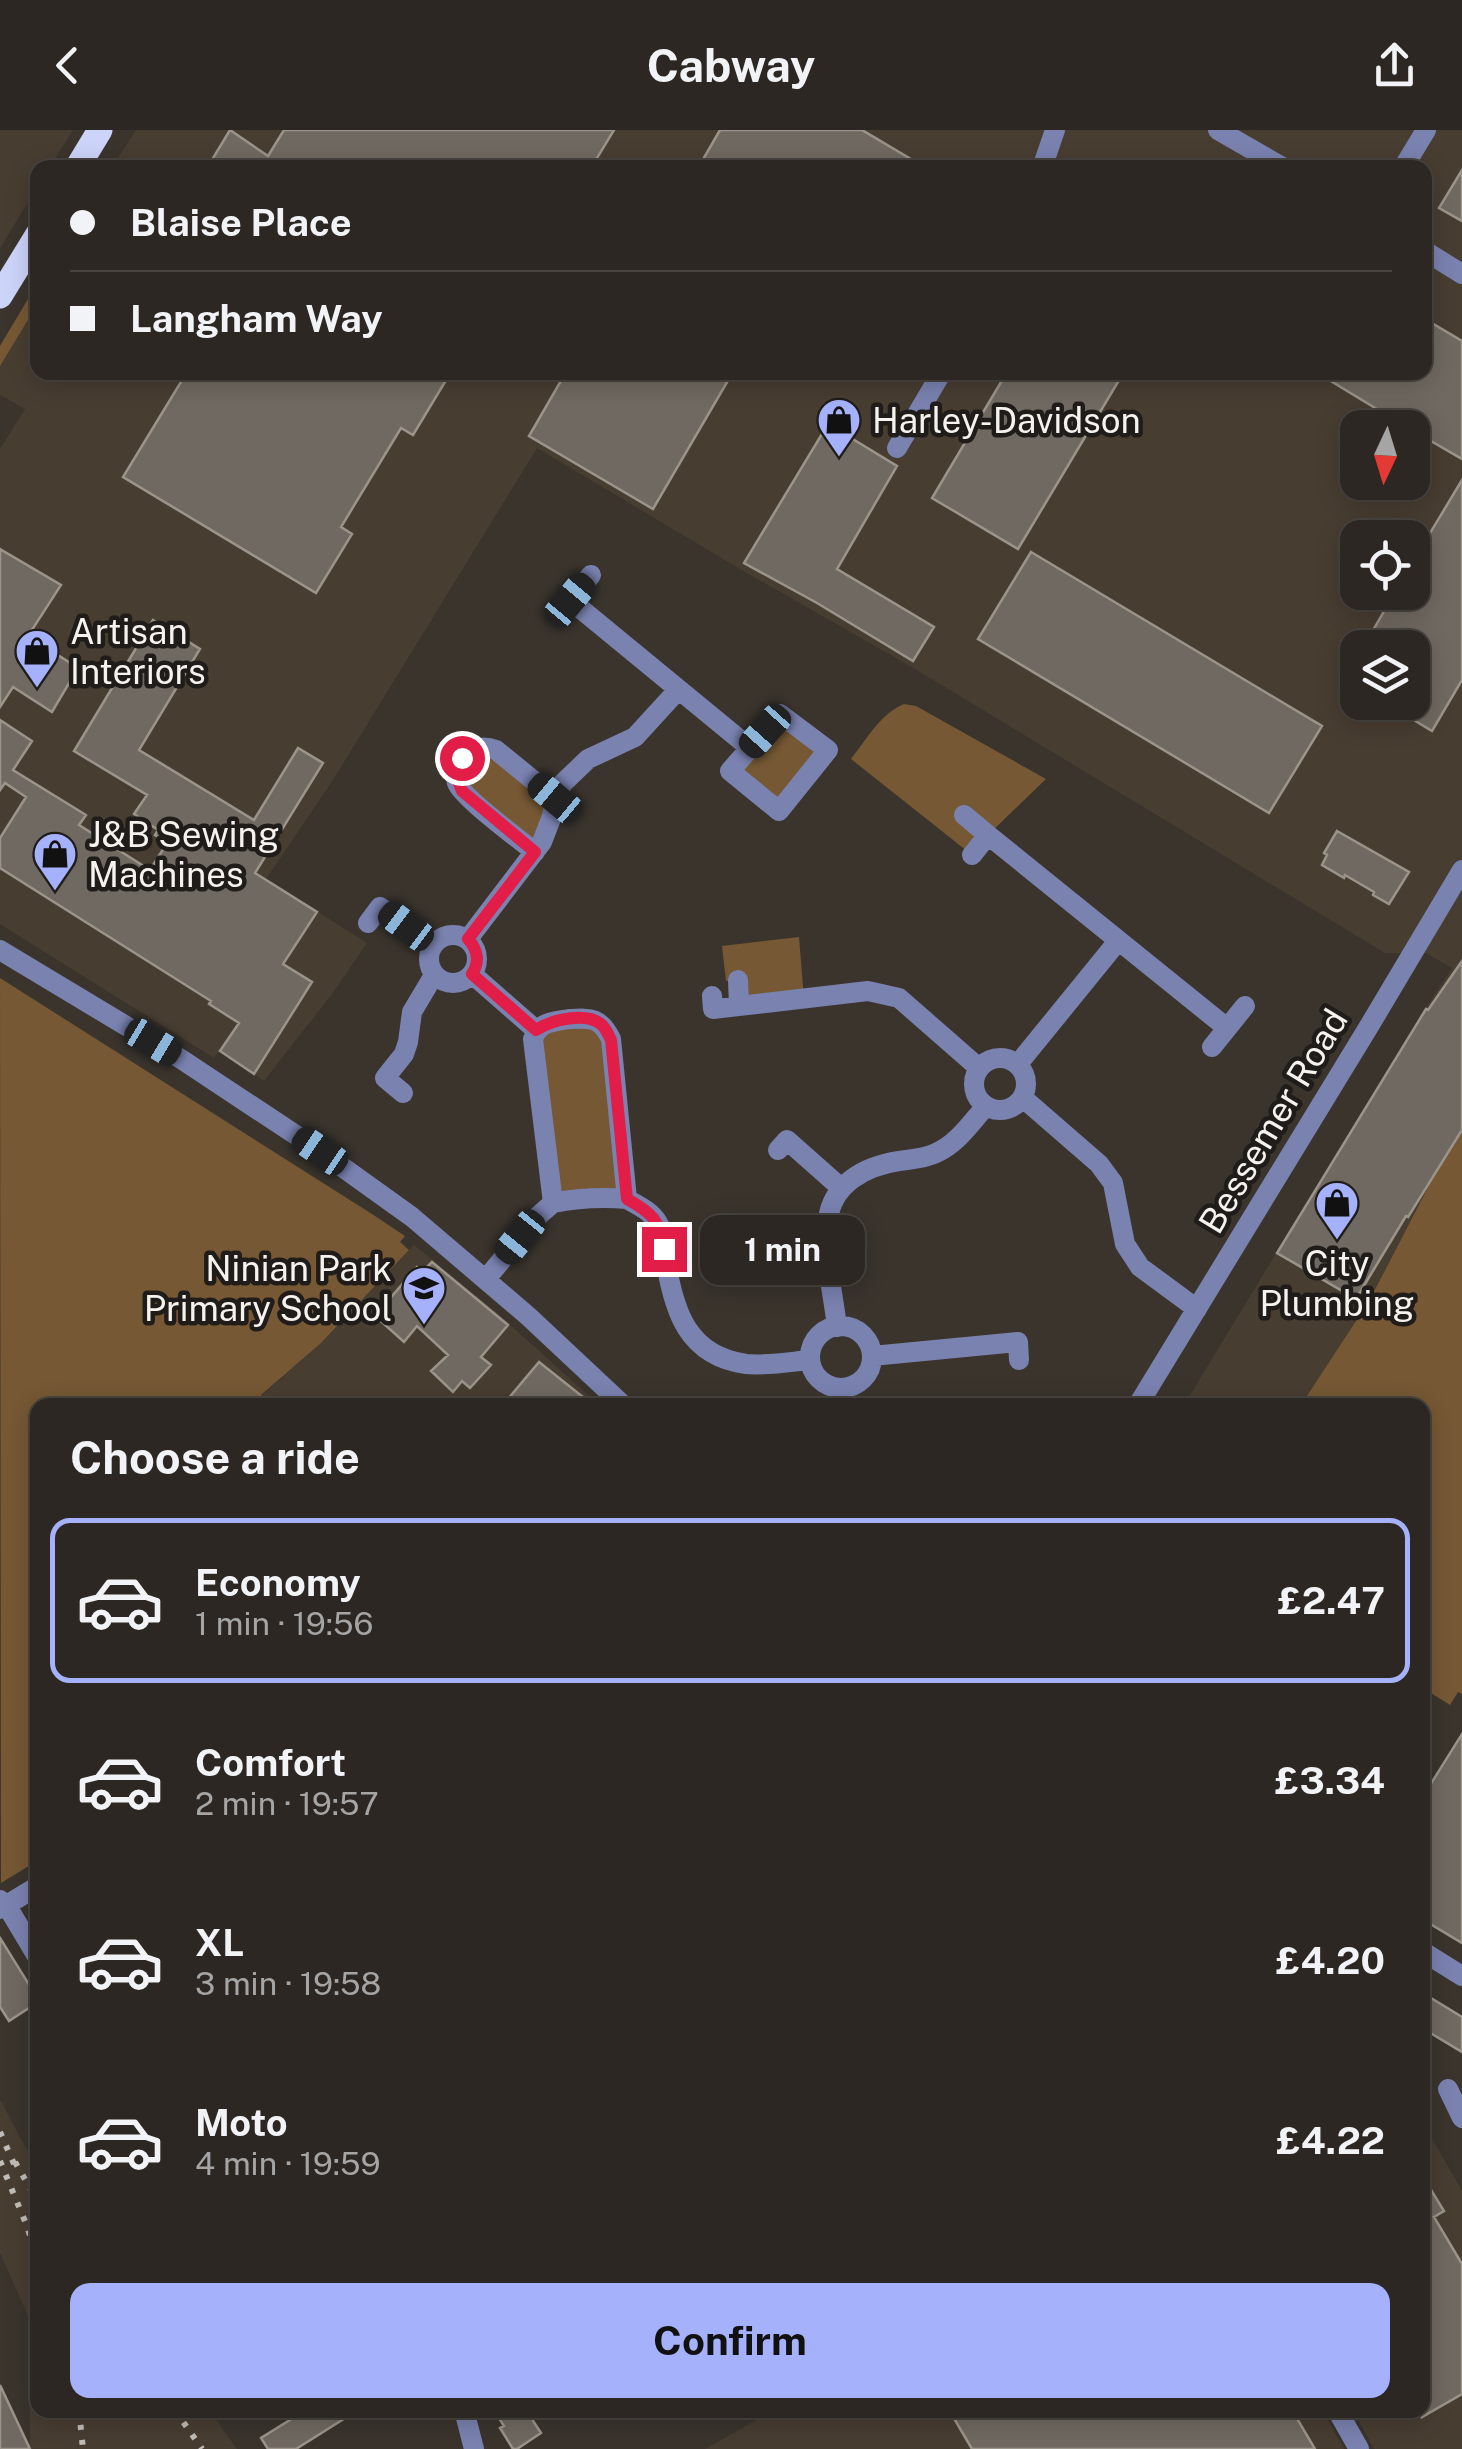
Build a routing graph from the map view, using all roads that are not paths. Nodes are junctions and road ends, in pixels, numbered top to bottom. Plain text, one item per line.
1 (100, 130) edge
2 (1055, 130) edge
3 (1218, 130) edge
4 (1426, 130) edge
5 (83, 160) edge
6 (1045, 160) edge
7 (1270, 160) edge
8 (1408, 160) edge
9 (30, 247) edge
10 (1432, 255) edge
11 (1462, 274) edge
12 (0, 296) edge
13 (937, 380) edge
14 (897, 448) dead end
15 (591, 575) dead end
16 (678, 690) junction
17 (750, 748) junction
18 (555, 798) junction
19 (964, 815) dead end
20 (988, 835) junction
21 (535, 852) junction
22 (972, 855) dead end
23 (1462, 870) edge
24 (368, 923) dead end
25 (468, 939) junction
26 (1118, 941) junction
27 (432, 946) junction
28 (0, 950) edge
29 (472, 974) junction
30 (434, 975) junction
31 (738, 980) dead end
32 (712, 996) dead end
33 (739, 1006) junction
34 (1245, 1006) dead end
35 (1227, 1028) junction
36 (536, 1030) junction
37 (1212, 1047) dead end
38 (1018, 1064) junction
39 (979, 1068) junction
40 (403, 1093) dead end
41 (1023, 1098) junction
42 (986, 1106) junction
43 (778, 1150) dead end
44 (840, 1187) junction
45 (627, 1199) junction
46 (552, 1203) junction
47 (486, 1279) junction
48 (1197, 1308) junction
49 (837, 1327) junction
50 (872, 1356) junction
51 (809, 1360) junction
52 (1019, 1360) dead end
53 (845, 1396) edge
54 (615, 1398) edge
55 (1142, 1398) edge
56 (30, 1890) edge
57 (2, 1905) edge
58 (30, 1946) edge
59 (1430, 1956) edge
60 (1462, 1976) edge
61 (1448, 2090) dead end
62 (1462, 2118) edge
63 (466, 2418) edge
64 (1342, 2418) edge
65 (474, 2449) edge
66 (1360, 2449) edge

1 - 5 main road
2 - 6 street
3 - 7 street
4 - 8 street
9 - 12 main road
10 - 11 street
13 - 14 street
15 - 16 street
16 - 17 street
16 - 18 street
17 - 17 street
18 - 21 street
18 - 21 street
19 - 20 street
20 - 22 street
20 - 26 street
21 - 25 street
23 - 48 street, Bessemer Road
24 - 27 street
25 - 27 street
25 - 29 street
26 - 35 street
26 - 38 street
27 - 30 street
28 - 47 street
29 - 30 street
29 - 36 street
30 - 40 street
31 - 33 street
32 - 33 street
33 - 39 street
34 - 35 street
35 - 37 street
36 - 45 street
36 - 46 street
38 - 39 street
38 - 41 street
39 - 42 street
41 - 42 street
41 - 48 street
42 - 44 street
43 - 44 street
44 - 49 street
45 - 46 street
45 - 51 street
46 - 47 street
47 - 54 street
48 - 55 street, Bessemer Road
49 - 50 street
49 - 51 street
50 - 52 street
50 - 53 street
51 - 53 street
56 - 57 street
57 - 58 street
59 - 60 street
61 - 62 street
63 - 65 street
64 - 66 street

